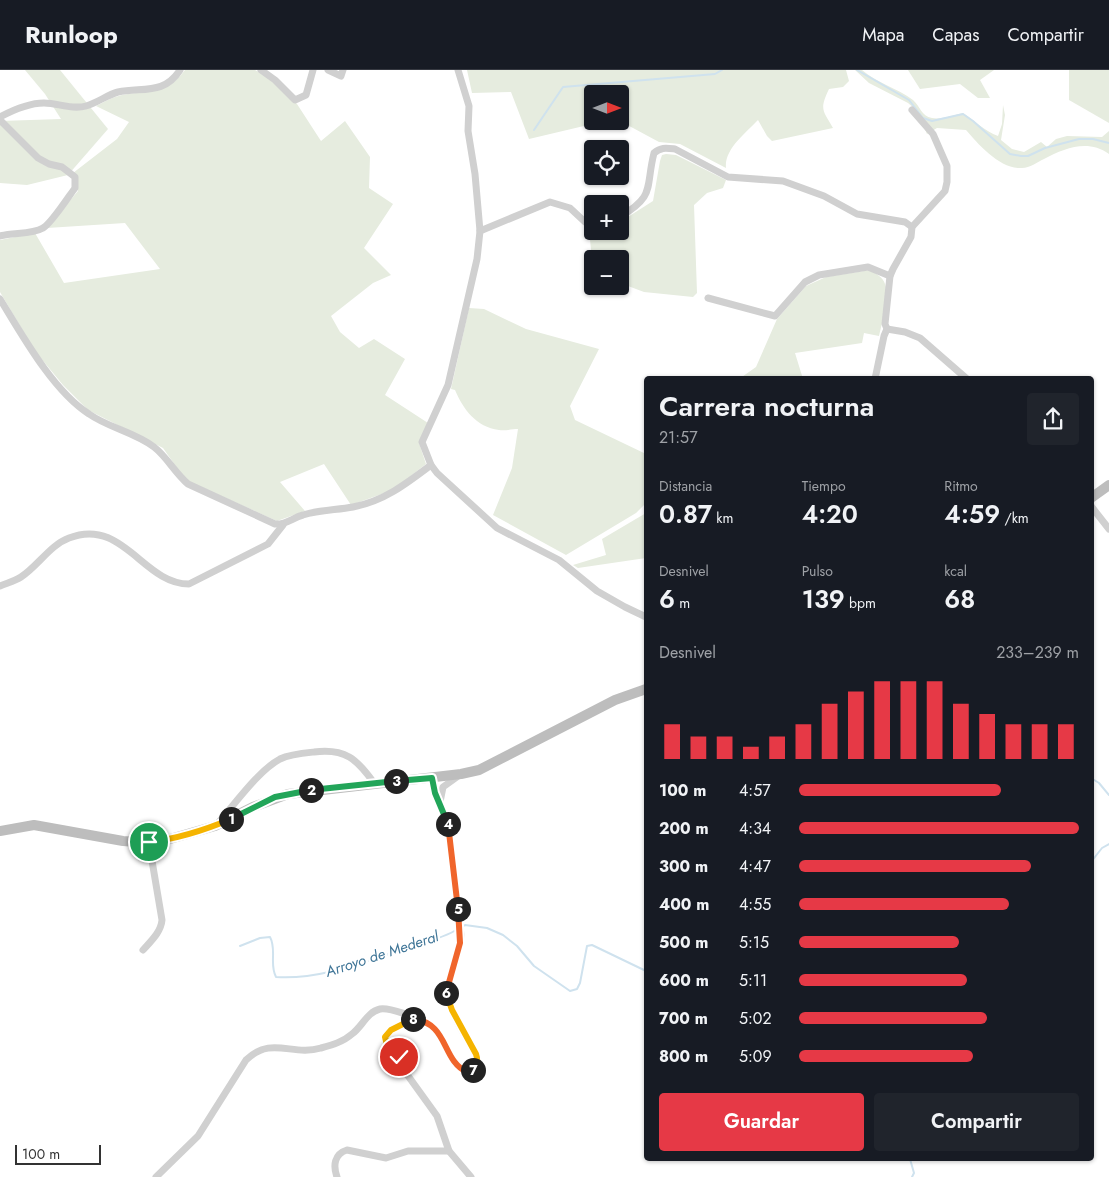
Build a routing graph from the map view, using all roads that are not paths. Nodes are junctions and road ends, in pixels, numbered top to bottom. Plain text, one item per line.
1 (180, 70) edge
2 (261, 70) edge
3 (314, 70) edge
4 (328, 70) edge
5 (343, 70) edge
6 (458, 70) edge
7 (912, 110) dead end
8 (0, 119) edge
9 (629, 211) edge
10 (584, 221) edge
11 (912, 226) junction
12 (480, 231) junction
13 (0, 236) edge
14 (890, 276) junction
15 (708, 298) dead end
16 (0, 299) edge
17 (887, 330) junction
18 (876, 376) edge
19 (964, 376) edge
20 (431, 465) junction
21 (1109, 485) edge
22 (1094, 496) edge
23 (1094, 510) edge
24 (283, 525) junction
25 (1109, 529) edge
26 (0, 586) edge
27 (644, 616) edge
28 (644, 690) edge
29 (461, 774) junction
30 (436, 777) junction
31 (374, 783) junction
32 (443, 787) junction
33 (440, 805) junction
34 (215, 826) junction
35 (0, 831) edge
36 (149, 842) junction
37 (143, 950) dead end
38 (414, 1019) junction
39 (449, 1151) junction
40 (156, 1177) edge
41 (336, 1177) edge
42 (471, 1177) edge

1 - 8 street
2 - 3 street
4 - 5 street
6 - 12 street
7 - 11 street
8 - 13 street
9 - 11 street
10 - 12 street
11 - 14 street
12 - 20 street
14 - 15 street
14 - 17 street
16 - 24 street
17 - 18 street
17 - 19 street
20 - 24 street
20 - 27 street
21 - 22 street
23 - 25 street
24 - 26 street
28 - 29 street
29 - 30 street
29 - 32 street
30 - 31 street
30 - 32 street
30 - 33 street
31 - 34 street
31 - 34 street
32 - 33 street
33 - 38 street
34 - 36 street
35 - 36 street
36 - 37 street
38 - 39 street
38 - 40 street
39 - 41 street
39 - 42 street

